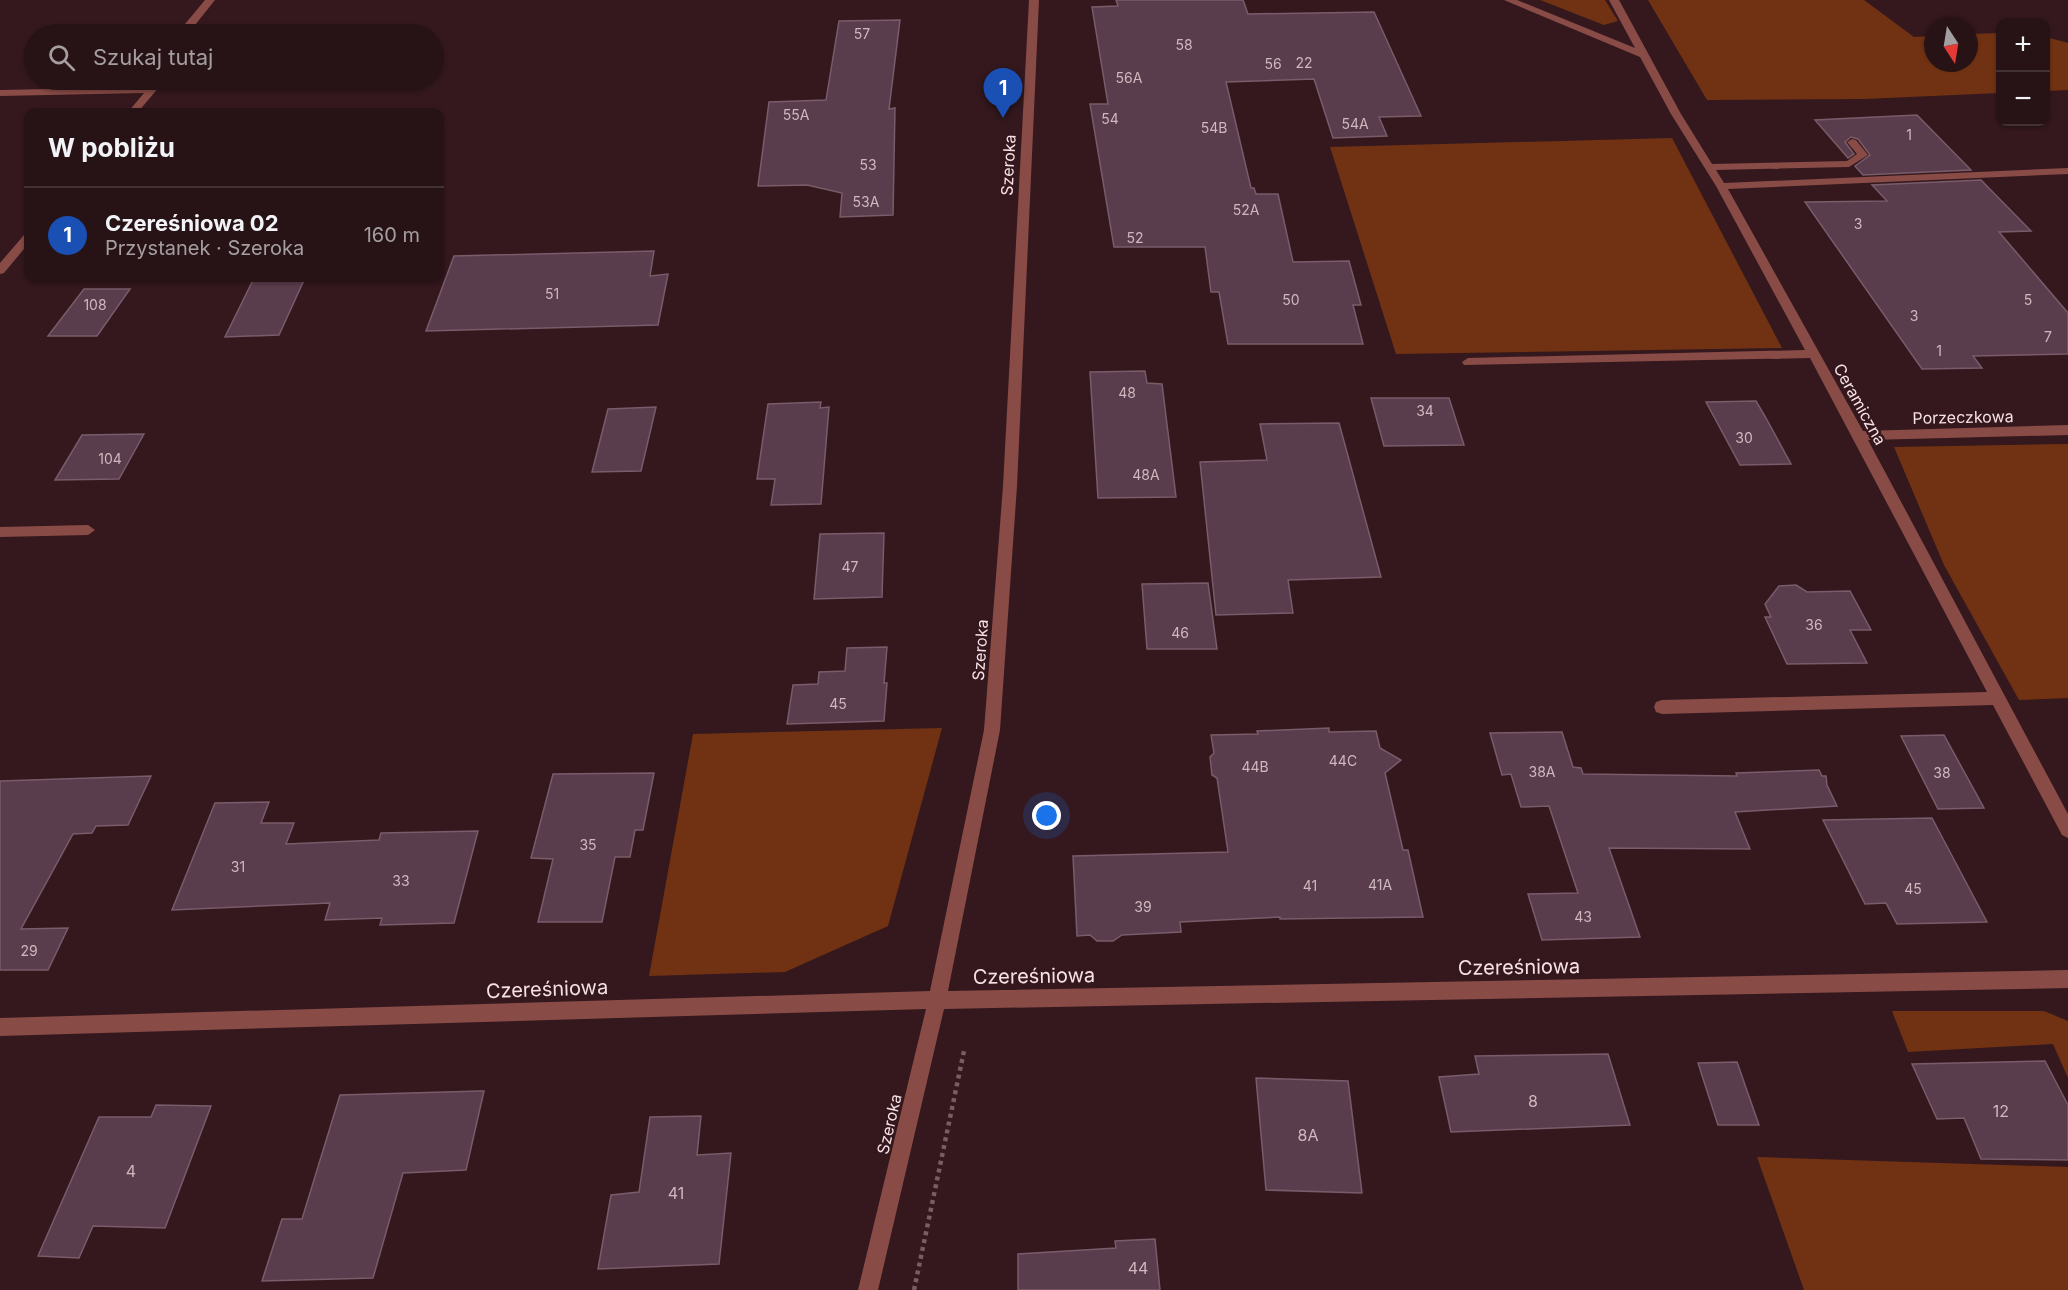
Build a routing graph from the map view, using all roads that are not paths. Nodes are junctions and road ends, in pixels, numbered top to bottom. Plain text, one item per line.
1 (210, 0) edge
2 (1034, 0) edge
3 (1509, 0) edge
4 (1614, 0) edge
5 (190, 24) edge
6 (1644, 55) junction
7 (151, 90) joint
8 (0, 93) edge
9 (136, 108) edge
10 (1852, 142) dead end
11 (1710, 167) junction
12 (2068, 171) edge
13 (1721, 186) junction
14 (24, 241) edge
15 (2, 266) edge
16 (1813, 354) junction
17 (1468, 362) dead end
18 (2068, 430) edge
19 (1859, 436) junction
20 (88, 530) dead end
21 (0, 532) edge
22 (1998, 698) junction
23 (1662, 707) dead end
24 (2068, 830) edge
25 (2068, 979) edge
26 (937, 1000) junction
27 (0, 1027) edge
28 (868, 1290) edge

1 - 5 street
2 - 26 street, Szeroka
3 - 6 street
4 - 6 street, Ceramiczna
6 - 11 street, Ceramiczna
7 - 8 street
7 - 9 street
10 - 11 street
11 - 13 street, Ceramiczna
12 - 13 street
13 - 16 street, Ceramiczna
14 - 15 street
16 - 17 street
16 - 19 street, Ceramiczna
18 - 19 street, Porzeczkowa
19 - 22 street, Ceramiczna
20 - 21 street
22 - 23 street
22 - 24 street, Ceramiczna
25 - 26 street, Czereśniowa
26 - 27 street, Czereśniowa
26 - 28 street, Szeroka

